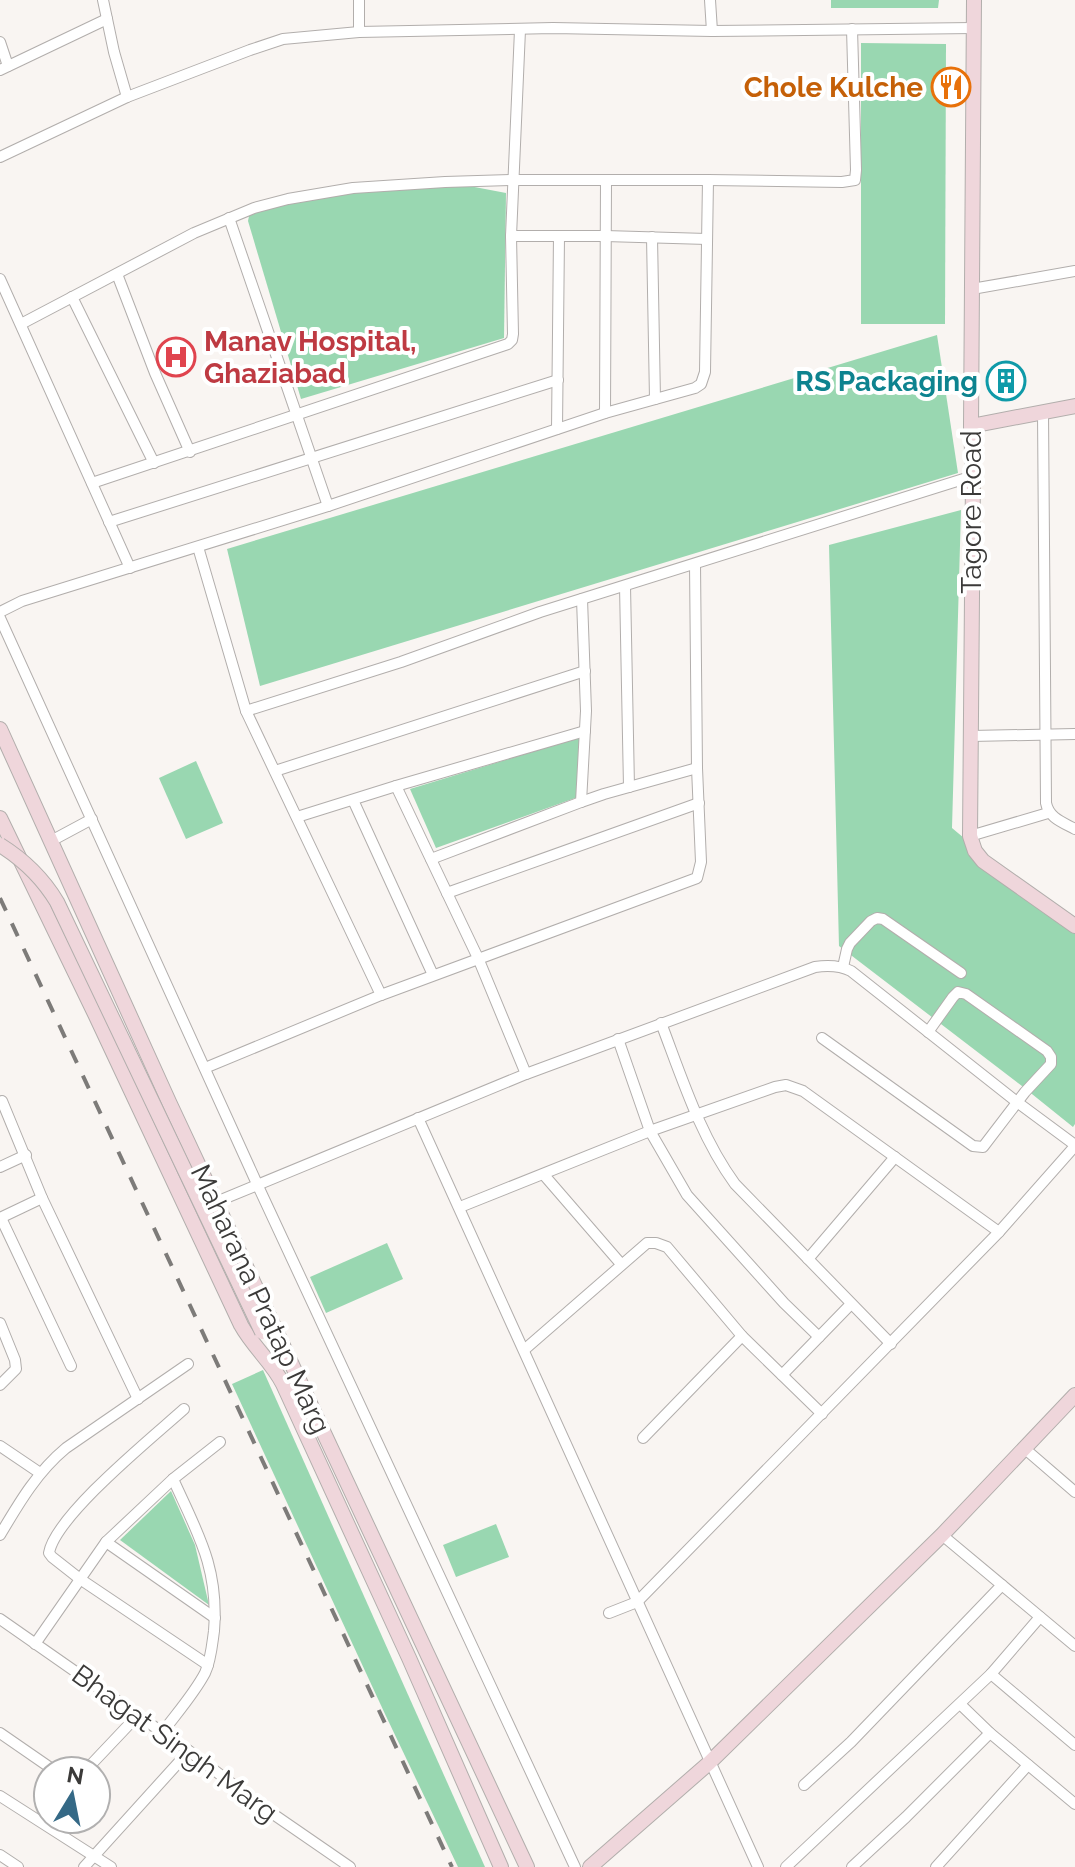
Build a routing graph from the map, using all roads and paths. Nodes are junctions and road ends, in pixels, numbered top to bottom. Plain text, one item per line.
1 (103, 0) edge
2 (359, 0) edge
3 (710, 0) edge
4 (974, 0) edge
5 (107, 19) junction
6 (974, 28) junction
7 (852, 29) junction
8 (520, 30) junction
9 (712, 31) junction
10 (359, 32) junction
11 (0, 42) edge
12 (4, 68) edge
13 (127, 97) junction
14 (0, 157) edge
15 (513, 180) junction
16 (708, 180) junction
17 (606, 181) junction
18 (229, 218) junction
19 (511, 236) junction
20 (559, 236) junction
21 (605, 236) junction
22 (652, 237) junction
23 (707, 239) junction
24 (1075, 271) edge
25 (117, 274) junction
26 (0, 279) edge
27 (972, 289) junction
28 (72, 297) junction
29 (21, 324) junction
30 (558, 380) junction
31 (655, 399) junction
32 (1075, 406) edge
33 (605, 413) junction
34 (1043, 413) junction
35 (296, 415) junction
36 (971, 426) junction
37 (557, 429) junction
38 (190, 452) junction
39 (311, 457) junction
40 (154, 463) junction
41 (973, 476) junction
42 (92, 483) junction
43 (328, 506) junction
44 (109, 522) junction
45 (198, 547) junction
46 (695, 564) junction
47 (130, 568) junction
48 (625, 586) junction
49 (582, 599) junction
50 (0, 615) edge
51 (585, 671) junction
52 (246, 711) junction
53 (0, 729) edge
54 (585, 731) junction
55 (1046, 734) junction
56 (1075, 734) edge
57 (971, 736) junction
58 (697, 768) junction
59 (275, 771) junction
60 (396, 786) junction
61 (629, 787) junction
62 (353, 800) junction
63 (581, 802) junction
64 (699, 803) junction
65 (1048, 813) junction
66 (297, 817) junction
67 (0, 818) edge
68 (92, 819) junction
69 (1075, 829) edge
70 (970, 836) junction
71 (51, 841) junction
72 (0, 845) edge
73 (431, 859) junction
74 (67, 875) junction
75 (35, 891) junction
76 (447, 893) junction
77 (1075, 926) edge
78 (478, 958) junction
79 (843, 967) junction
80 (961, 973) dead end
81 (433, 975) junction
82 (381, 995) junction
83 (661, 1023) junction
84 (928, 1032) junction
85 (822, 1038) dead end
86 (618, 1039) junction
87 (205, 1068) junction
88 (526, 1074) junction
89 (1, 1102) edge
90 (1017, 1102) junction
91 (696, 1116) junction
92 (418, 1118) junction
93 (650, 1131) junction
94 (1075, 1146) edge
95 (26, 1155) junction
96 (895, 1157) junction
97 (0, 1167) edge
98 (544, 1175) junction
99 (258, 1186) junction
100 (42, 1198) junction
101 (216, 1202) junction
102 (460, 1207) junction
103 (0, 1218) edge
104 (999, 1232) junction
105 (808, 1259) junction
106 (621, 1264) junction
107 (851, 1304) junction
108 (0, 1323) edge
109 (742, 1336) junction
110 (819, 1337) junction
111 (891, 1344) junction
112 (524, 1350) junction
113 (188, 1364) dead end
114 (272, 1364) junction
115 (71, 1366) dead end
116 (782, 1375) junction
117 (0, 1385) edge
118 (1075, 1395) edge
119 (138, 1399) junction
120 (184, 1409) dead end
121 (822, 1414) junction
122 (643, 1438) dead end
123 (220, 1442) dead end
124 (0, 1446) edge
125 (1024, 1448) junction
126 (40, 1473) junction
127 (173, 1479) junction
128 (1075, 1492) edge
129 (5, 1516) edge
130 (0, 1535) edge
131 (942, 1535) junction
132 (106, 1542) junction
133 (391, 1575) junction
134 (80, 1579) junction
135 (374, 1583) junction
136 (1002, 1585) junction
137 (637, 1602) junction
138 (609, 1613) dead end
139 (1040, 1617) junction
140 (215, 1618) junction
141 (0, 1619) edge
142 (35, 1644) junction
143 (1075, 1646) edge
144 (208, 1665) junction
145 (991, 1674) junction
146 (960, 1704) junction
147 (138, 1715) junction
148 (464, 1732) junction
149 (0, 1733) edge
150 (162, 1733) junction
151 (990, 1733) junction
152 (445, 1739) junction
153 (1075, 1745) edge
154 (189, 1751) junction
155 (32, 1755) edge
156 (100, 1755) edge
157 (709, 1763) junction
158 (1028, 1765) junction
159 (804, 1785) dead end
160 (0, 1796) edge
161 (1075, 1804) edge
162 (0, 1855) edge
163 (94, 1856) junction
164 (18, 1867) edge
165 (84, 1867) edge
166 (111, 1867) edge
167 (348, 1867) edge
168 (501, 1867) edge
169 (527, 1867) edge
170 (575, 1867) edge
171 (590, 1867) edge
172 (758, 1867) edge
173 (786, 1867) edge
174 (852, 1867) edge
175 (936, 1867) edge

1 - 5 street
2 - 10 street
3 - 9 street
4 - 6 main road, Tagore Road
5 - 12 street
5 - 13 street
6 - 7 street
6 - 27 main road, Tagore Road
7 - 9 street
7 - 16 street
8 - 9 street
8 - 10 street
8 - 15 street
10 - 13 street
11 - 12 street
13 - 14 street
15 - 17 street
15 - 18 street
15 - 19 street
16 - 17 street
16 - 23 street
17 - 21 street
18 - 25 street
18 - 35 street
19 - 20 street
19 - 35 street
20 - 21 street
20 - 30 street
21 - 22 street
21 - 33 street
22 - 23 street
22 - 31 street
23 - 31 street
24 - 27 street
25 - 28 street
25 - 38 street
26 - 29 street
27 - 36 main road, Tagore Road
28 - 29 street
28 - 40 street
29 - 42 street
30 - 37 street
30 - 39 street
31 - 33 street
32 - 34 main road
33 - 37 street
34 - 36 main road
34 - 55 street
35 - 38 street
35 - 39 street
36 - 41 main road, Tagore Road
37 - 43 street
38 - 40 street
39 - 43 street
39 - 44 street
40 - 42 street
41 - 46 street
41 - 57 main road, Tagore Road
42 - 44 street
43 - 45 street
44 - 47 street
45 - 47 street
45 - 52 street
46 - 48 street
46 - 58 street
47 - 50 street
48 - 49 street
48 - 61 street
49 - 51 street
49 - 52 street
50 - 68 street
51 - 54 street
51 - 59 street
52 - 59 street
53 - 71 main road, Maharana Pratap Marg
54 - 60 street
54 - 63 street
55 - 56 street
55 - 57 street
55 - 65 street
57 - 70 main road, Tagore Road
58 - 61 street
58 - 64 street
59 - 66 street
60 - 62 street
60 - 73 street
61 - 63 street
62 - 66 street
62 - 81 street
63 - 73 street
64 - 76 street
64 - 78 street
65 - 69 street
65 - 70 street
66 - 82 street
67 - 75 main road, Maharana Pratap Marg
68 - 71 street
68 - 87 street
70 - 77 main road
71 - 74 main road, Maharana Pratap Marg
72 - 114 main road, bridge
73 - 76 street
74 - 75 main road
74 - 101 main road, Maharana Pratap Marg
75 - 114 main road, Maharana Pratap Marg
76 - 78 street
78 - 81 street
78 - 88 street
79 - 80 street
79 - 83 street
79 - 84 street
81 - 82 street
82 - 87 street
83 - 86 street
83 - 91 street
84 - 90 street
84 - 90 street
85 - 90 street
86 - 88 street
86 - 93 street
87 - 99 street
88 - 92 street
89 - 95 street
90 - 94 street
91 - 93 street
91 - 96 street
91 - 105 street
92 - 99 street
92 - 102 street
93 - 98 street
93 - 110 street
94 - 104 street
95 - 97 street
95 - 100 street
96 - 104 street
96 - 105 street
98 - 102 street
98 - 106 street
99 - 101 street
99 - 170 street
100 - 103 street
100 - 119 street
101 - 133 main road, Maharana Pratap Marg
102 - 112 street
103 - 115 street
104 - 111 street
105 - 107 street
106 - 109 street
106 - 112 street
107 - 110 street
107 - 111 street
108 - 117 street
109 - 116 street
109 - 122 street
110 - 116 street
111 - 121 street
112 - 137 street
113 - 119 street
114 - 135 main road, Maharana Pratap Marg
116 - 121 street
118 - 125 main road
119 - 126 street
120 - 134 street
121 - 137 street
123 - 127 street
124 - 126 street
125 - 128 street
125 - 131 main road
126 - 129 street
127 - 132 street
127 - 140 street
129 - 130 street
131 - 136 street
131 - 157 main road
132 - 134 street
132 - 140 street
133 - 135 main road
133 - 148 main road, Maharana Pratap Marg
134 - 142 street
134 - 144 street
135 - 152 main road, Maharana Pratap Marg
136 - 139 street
136 - 159 street
137 - 138 street
137 - 157 street
139 - 143 street
139 - 145 street
140 - 144 street
141 - 142 street, Bhagat Singh Marg
142 - 147 street, Bhagat Singh Marg
144 - 150 street
145 - 146 street
145 - 153 street
146 - 151 street
146 - 173 street
147 - 150 street, Bhagat Singh Marg
147 - 156 street
148 - 152 main road
148 - 169 main road, Maharana Pratap Marg
149 - 155 street
150 - 154 street, Bhagat Singh Marg
151 - 158 street
151 - 174 street
152 - 168 main road, Maharana Pratap Marg
154 - 163 street
154 - 167 street, Bhagat Singh Marg
157 - 171 main road
157 - 172 street
158 - 161 street
158 - 175 street
160 - 163 street
162 - 164 street
163 - 165 street
163 - 166 street

